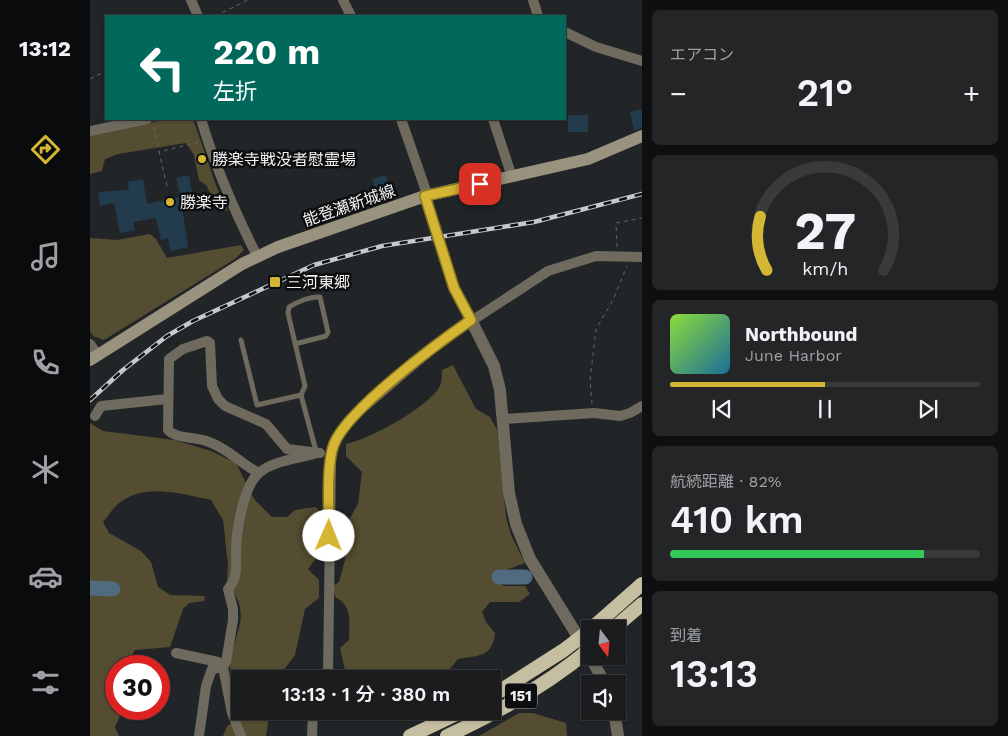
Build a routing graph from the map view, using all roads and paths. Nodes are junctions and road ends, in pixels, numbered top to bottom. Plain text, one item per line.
1 (191, 0) edge
2 (248, 0) edge
3 (343, 0) edge
4 (534, 0) edge
5 (198, 15) edge
6 (217, 15) edge
7 (350, 15) edge
8 (538, 15) edge
9 (566, 32) edge
10 (642, 60) edge
11 (105, 72) edge
12 (90, 79) edge
13 (201, 120) edge
14 (401, 120) edge
15 (493, 120) edge
16 (151, 123) edge
17 (90, 131) edge
18 (642, 136) edge
19 (207, 140) junction
20 (159, 152) junction
21 (512, 178) junction
22 (167, 186) dead end
23 (425, 196) junction
24 (642, 218) edge
25 (614, 255) junction
26 (257, 256) junction
27 (636, 258) edge
28 (471, 320) junction
29 (241, 340) dead end
30 (90, 344) edge
31 (295, 344) junction
32 (94, 358) edge
33 (301, 394) junction
34 (167, 400) junction
35 (642, 406) edge
36 (594, 413) junction
37 (95, 416) dead end
38 (503, 419) junction
39 (332, 451) junction
40 (318, 452) junction
41 (259, 473) junction
42 (642, 584) edge
43 (642, 604) edge
44 (601, 620) edge
45 (624, 620) edge
46 (581, 624) edge
47 (581, 636) edge
48 (176, 653) dead end
49 (581, 658) edge
50 (223, 667) junction
51 (328, 670) edge
52 (501, 691) edge
53 (313, 720) edge
54 (445, 720) edge
55 (615, 720) edge
56 (199, 736) edge
57 (240, 736) edge
58 (312, 736) edge
59 (410, 736) edge
60 (447, 736) edge
61 (618, 736) edge

1 - 5 street
2 - 6 path
3 - 7 street
4 - 8 street
9 - 10 street
11 - 12 path
13 - 19 street
14 - 23 street
15 - 21 street
16 - 17 street
16 - 20 path
18 - 21 main road, 能登瀬新城線
19 - 20 path
19 - 26 street
20 - 22 path
21 - 23 main road, 能登瀬新城線
23 - 26 main road, 能登瀬新城線
23 - 28 street
24 - 25 path
25 - 27 street
25 - 28 street
26 - 32 main road, 能登瀬新城線
27 - 36 path
28 - 38 street
28 - 39 street
29 - 33 lane
30 - 32 street
31 - 31 lane
31 - 33 lane
33 - 40 lane
34 - 37 street
34 - 40 street
34 - 41 street
35 - 36 street
36 - 38 street
38 - 46 street
39 - 40 street
39 - 51 street
40 - 41 street
41 - 50 street
42 - 44 highway, 151
43 - 45 highway
47 - 52 highway, 151
48 - 50 street
49 - 60 highway, 151
50 - 56 street
50 - 57 street
53 - 58 street
54 - 59 highway
55 - 61 street

